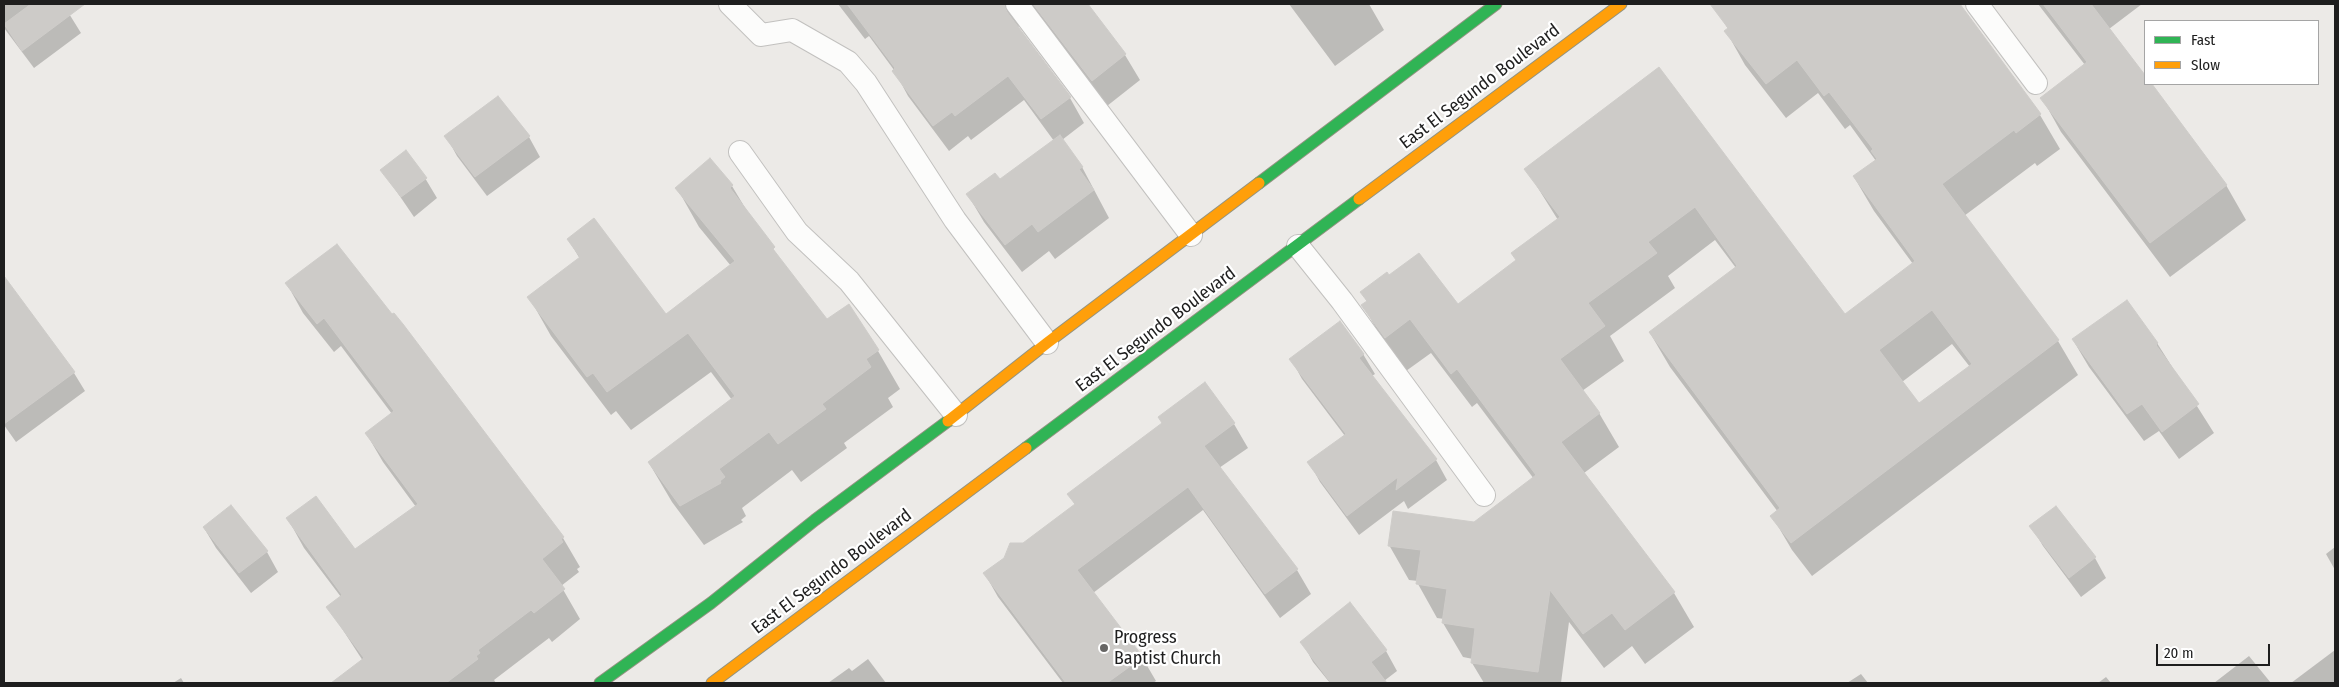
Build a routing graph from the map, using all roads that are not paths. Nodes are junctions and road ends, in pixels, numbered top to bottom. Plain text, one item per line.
1 (730, 4) edge
2 (1017, 4) edge
3 (1496, 4) edge
4 (1621, 4) edge
5 (1977, 4) edge
6 (2036, 83) dead end
7 (740, 152) dead end
8 (1191, 235) junction
9 (1298, 246) junction
10 (1047, 343) junction
11 (956, 415) junction
12 (1484, 495) dead end
13 (600, 683) edge
14 (712, 683) edge

1 - 10 lane
2 - 8 lane
3 - 8 main road
4 - 9 main road, East El Segundo Boulevard
5 - 6 lane
7 - 11 lane
8 - 10 main road
9 - 12 lane
9 - 14 main road, East El Segundo Boulevard
10 - 11 main road
11 - 13 main road

